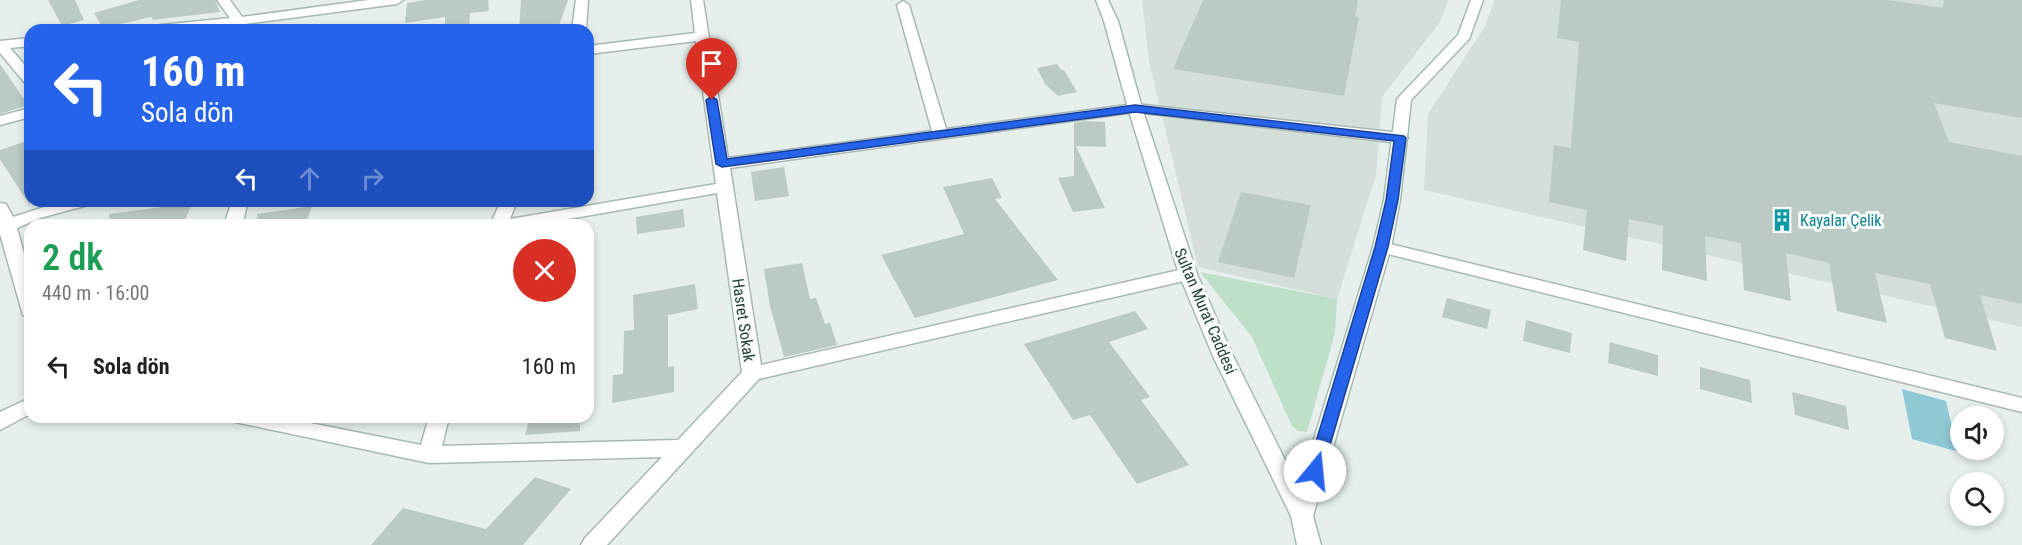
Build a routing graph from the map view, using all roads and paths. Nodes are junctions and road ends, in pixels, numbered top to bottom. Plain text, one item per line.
1 (223, 0) edge
2 (397, 0) edge
3 (582, 0) edge
4 (697, 0) edge
5 (1102, 0) edge
6 (1477, 0) edge
7 (903, 5) dead end
8 (238, 24) edge
9 (251, 24) edge
10 (580, 24) edge
11 (702, 36) junction
12 (24, 43) edge
13 (0, 45) edge
14 (594, 49) edge
15 (24, 73) edge
16 (1135, 108) junction
17 (24, 114) edge
18 (0, 121) edge
19 (940, 134) junction
20 (1400, 138) junction
21 (722, 164) junction
22 (725, 187) junction
23 (60, 207) edge
24 (0, 208) edge
25 (539, 219) edge
26 (4, 227) edge
27 (1382, 247) junction
28 (1188, 274) junction
29 (24, 292) edge
30 (752, 374) junction
31 (2022, 405) edge
32 (24, 408) edge
33 (0, 422) edge
34 (272, 423) edge
35 (437, 423) edge
36 (683, 448) junction
37 (429, 455) junction
38 (1302, 516) junction
39 (593, 545) edge
40 (1309, 545) edge

1 - 8 street
2 - 9 street
3 - 10 street
4 - 11 street, Hasret Sokak
5 - 16 street, Sultan Murat Caddesi
6 - 20 street
7 - 19 street
11 - 14 street
11 - 21 street, Hasret Sokak
12 - 13 street
13 - 15 street
16 - 19 street
16 - 20 street
16 - 28 street, Sultan Murat Caddesi
17 - 18 street
19 - 21 street
20 - 27 street
21 - 22 street, Hasret Sokak
22 - 25 street
22 - 30 street, Hasret Sokak
23 - 26 street
24 - 26 street
26 - 29 street
27 - 31 street
27 - 38 street
28 - 30 street
28 - 38 street, Sultan Murat Caddesi
30 - 36 street, Hasret Sokak
32 - 33 street
34 - 37 street
35 - 37 street
36 - 37 street
36 - 39 street, Hasret Sokak
38 - 40 street, Sultan Murat Caddesi

